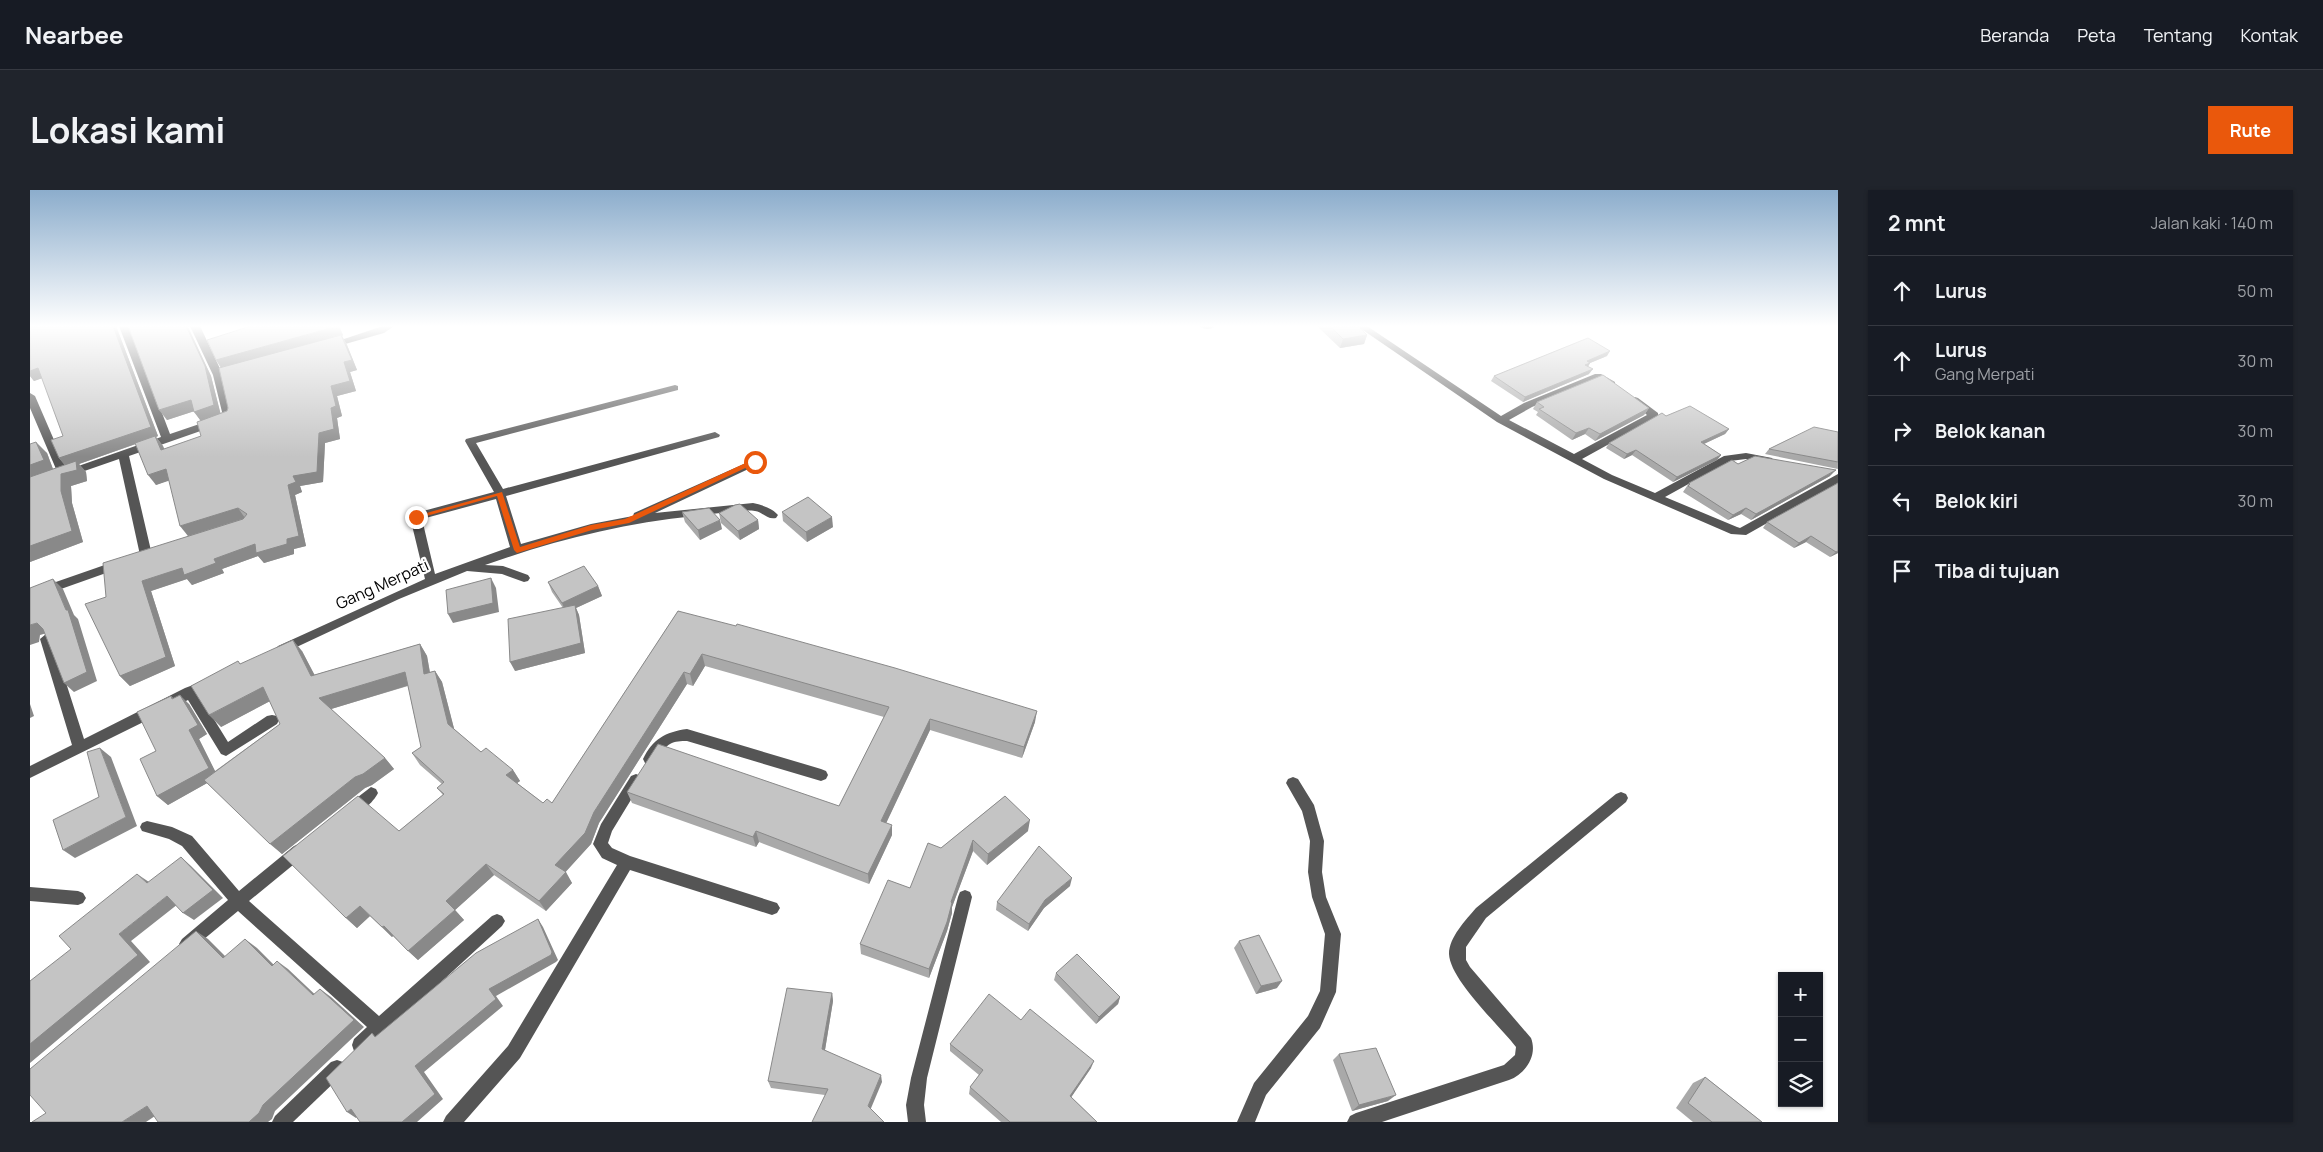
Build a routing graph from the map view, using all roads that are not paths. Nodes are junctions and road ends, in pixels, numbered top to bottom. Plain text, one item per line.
1 (141, 369) edge
2 (220, 369) edge
3 (1426, 369) edge
4 (675, 388) dead end
5 (30, 396) edge
6 (1501, 420) junction
7 (715, 435) dead end
8 (167, 439) junction
9 (123, 454) junction
10 (1573, 460) junction
11 (755, 462) dead end
12 (1783, 462) edge
13 (1838, 478) edge
14 (500, 493) junction
15 (1654, 498) junction
16 (772, 515) dead end
17 (626, 521) junction
18 (517, 550) junction
19 (466, 567) junction
20 (524, 578) dead end
21 (431, 580) junction
22 (30, 596) edge
23 (46, 639) edge
24 (274, 653) edge
25 (222, 678) edge
26 (190, 692) junction
27 (272, 720) edge
28 (80, 748) junction
29 (30, 772) edge
30 (821, 775) dead end
31 (1293, 783) dead end
32 (371, 793) dead end
33 (1621, 798) dead end
34 (342, 817) edge
35 (147, 827) dead end
36 (312, 841) edge
37 (627, 862) junction
38 (30, 894) edge
39 (965, 897) dead end
40 (78, 898) dead end
41 (238, 901) junction
42 (772, 908) dead end
43 (497, 921) dead end
44 (178, 951) edge
45 (379, 1026) junction
46 (281, 1122) edge
47 (452, 1122) edge
48 (917, 1122) edge
49 (1246, 1122) edge
50 (1356, 1122) edge

1 - 8 street
2 - 8 street
3 - 6 street
4 - 14 street
5 - 9 street
6 - 10 street
6 - 10 street
7 - 14 street
8 - 9 street
9 - 22 street
10 - 15 street
11 - 17 street
12 - 15 street
13 - 15 street
14 - 18 street
14 - 21 street
16 - 17 street, Gang Merpati
17 - 18 street, Gang Merpati
18 - 19 street, Gang Merpati
19 - 20 street
19 - 21 street, Gang Merpati
21 - 24 street, Gang Merpati
23 - 28 street
25 - 26 street
26 - 27 street
26 - 28 street
28 - 29 street
30 - 37 street
31 - 49 street
32 - 34 street
33 - 50 street
35 - 41 street
36 - 41 street
37 - 42 street
37 - 47 street
38 - 40 street
39 - 48 street
41 - 44 street
41 - 45 street
43 - 45 street
45 - 46 street

